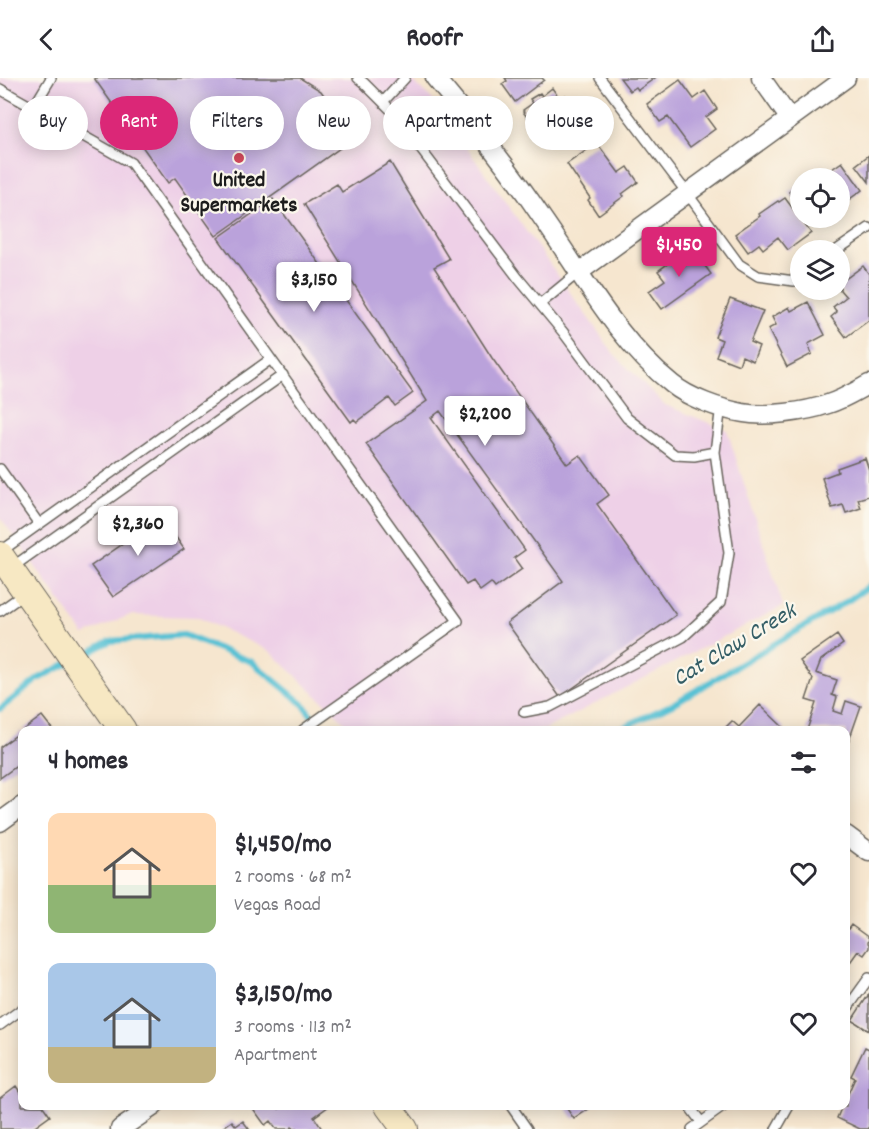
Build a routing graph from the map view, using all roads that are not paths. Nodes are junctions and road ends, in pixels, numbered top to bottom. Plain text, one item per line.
1 (51, 78) edge
2 (358, 78) edge
3 (405, 78) edge
4 (435, 78) edge
5 (600, 78) edge
6 (761, 78) edge
7 (846, 78) edge
8 (0, 89) edge
9 (40, 96) edge
10 (388, 96) edge
11 (18, 99) edge
12 (383, 102) edge
13 (790, 119) junction
14 (88, 139) edge
15 (422, 150) edge
16 (687, 193) junction
17 (869, 228) edge
18 (850, 241) edge
19 (579, 272) junction
20 (790, 280) edge
21 (540, 304) junction
22 (271, 358) junction
23 (283, 375) junction
24 (869, 384) edge
25 (721, 406) junction
26 (715, 452) junction
27 (0, 469) edge
28 (39, 524) junction
29 (3, 559) edge
30 (26, 592) junction
31 (0, 611) edge
32 (524, 712) dead end
33 (120, 726) edge
34 (309, 726) edge
35 (18, 809) edge
36 (0, 822) edge
37 (850, 838) edge
38 (869, 852) edge
39 (869, 978) edge
40 (850, 1004) edge
41 (18, 1012) edge
42 (0, 1025) edge
43 (148, 1110) edge
44 (391, 1110) edge
45 (514, 1110) edge
46 (692, 1110) edge
47 (718, 1110) edge
48 (787, 1110) edge
49 (701, 1122) junction
50 (120, 1129) edge
51 (405, 1129) edge
52 (527, 1129) edge
53 (692, 1129) edge
54 (776, 1129) edge

1 - 9 lane
2 - 12 lane
3 - 10 lane
4 - 19 street
5 - 16 lane
6 - 13 street
7 - 13 street
8 - 11 lane
13 - 16 street
14 - 22 lane
15 - 21 lane
16 - 19 street
16 - 20 lane
17 - 18 lane
19 - 21 lane
19 - 25 street
21 - 26 lane
22 - 23 lane
22 - 28 lane
23 - 29 lane
23 - 34 lane
24 - 25 street
25 - 26 lane
26 - 32 lane
27 - 28 lane
28 - 29 lane
29 - 30 main road
30 - 31 lane
30 - 33 main road
35 - 36 street
37 - 38 street
39 - 40 lane
41 - 42 lane
43 - 50 street
44 - 51 main road
45 - 52 lane
46 - 49 lane
47 - 49 lane
48 - 54 lane
49 - 53 lane

